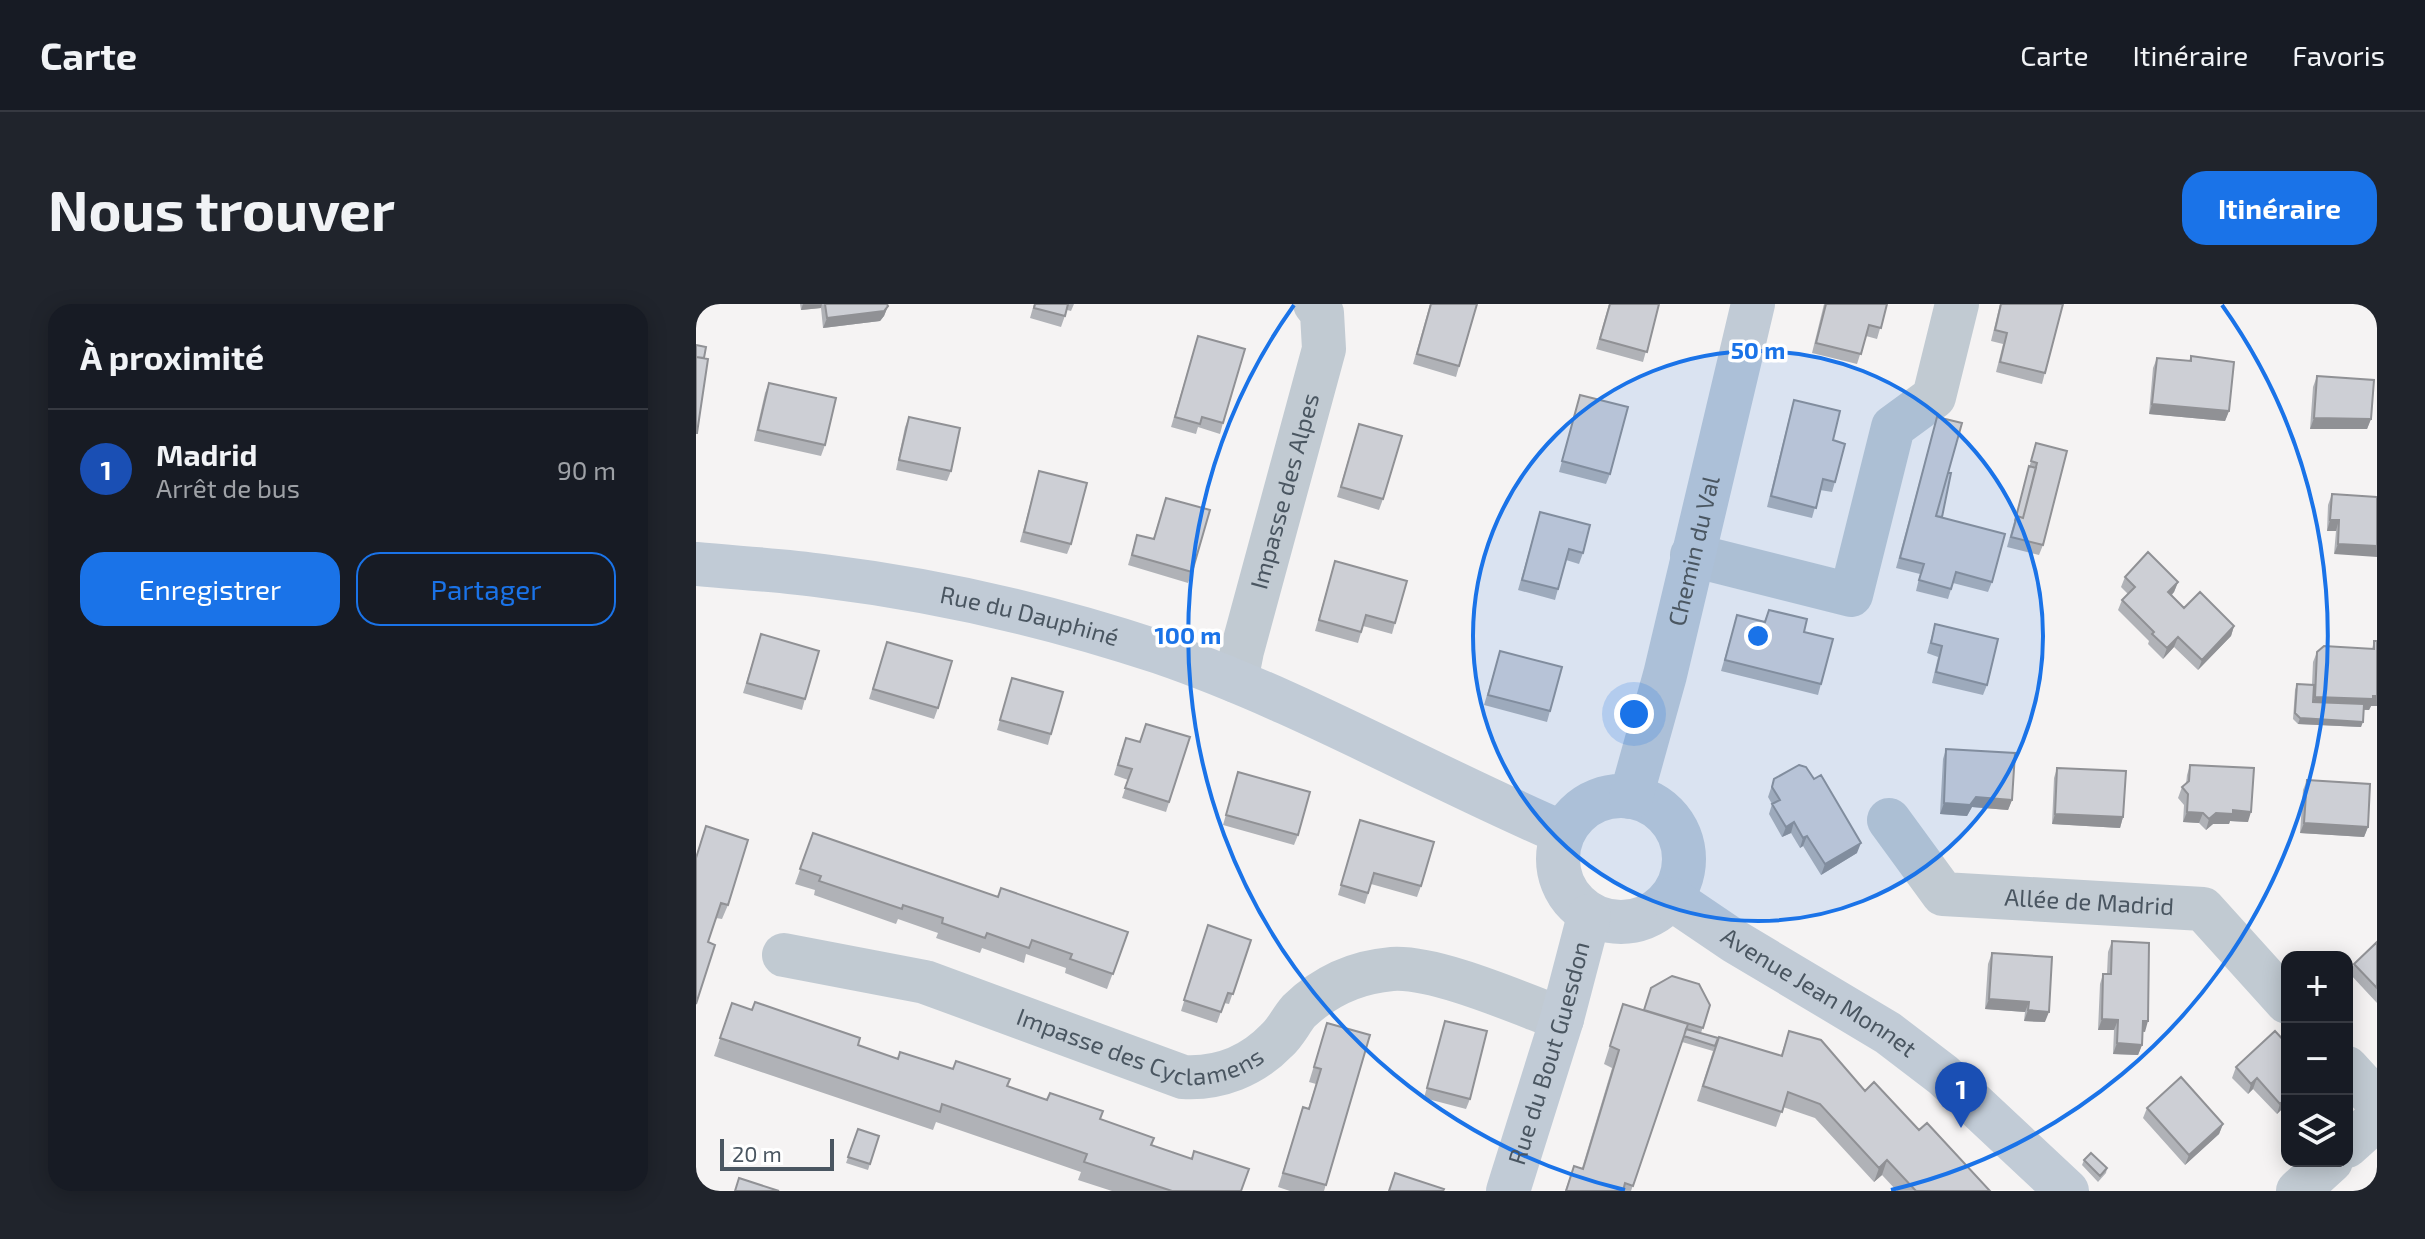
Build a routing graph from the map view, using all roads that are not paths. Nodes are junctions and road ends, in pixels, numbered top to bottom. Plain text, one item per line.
1 (1315, 304) edge
2 (1753, 304) edge
3 (1957, 304) edge
4 (1692, 555) junction
5 (696, 564) edge
6 (1236, 681) junction
7 (1631, 797) junction
8 (1889, 820) dead end
9 (1563, 833) junction
10 (1672, 899) junction
11 (1589, 916) junction
12 (784, 955) dead end
13 (2281, 995) edge
14 (1562, 1019) junction
15 (2353, 1075) edge
16 (2377, 1101) edge
17 (2377, 1119) edge
18 (2353, 1141) edge
19 (2324, 1167) edge
20 (1508, 1191) edge
21 (2067, 1191) edge
22 (2298, 1191) edge

1 - 6 street, Impasse des Alpes
2 - 4 street, Chemin du Val
3 - 4 street
4 - 7 street, Chemin du Val
5 - 6 street, Rue du Dauphiné
6 - 9 street, Rue du Dauphiné
7 - 9 street
7 - 10 street
8 - 13 street, Allée de Madrid
9 - 11 street
10 - 11 street
10 - 21 street, Avenue Jean Monnet
11 - 14 street, Rue du Bout Guesdon
12 - 14 street, Impasse des Cyclamens
14 - 20 street, Rue du Bout Guesdon
15 - 16 street
17 - 18 street
19 - 22 street

